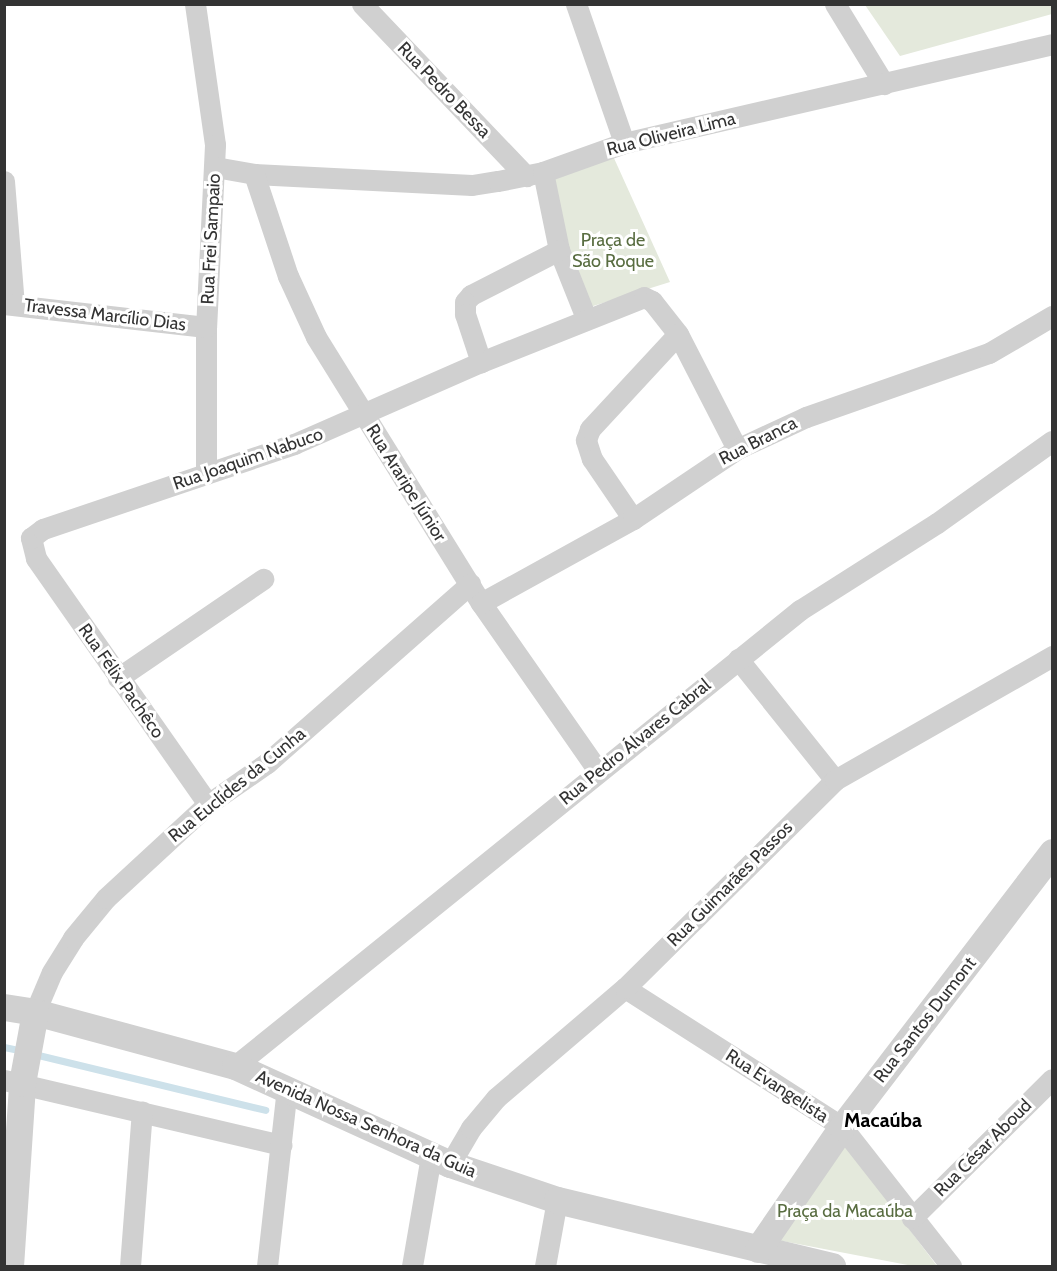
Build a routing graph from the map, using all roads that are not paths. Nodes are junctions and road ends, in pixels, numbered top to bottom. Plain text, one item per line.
1 (195, 4) edge
2 (362, 4) edge
3 (576, 4) edge
4 (835, 4) edge
5 (1053, 44) edge
6 (884, 84) junction
7 (624, 143) junction
8 (215, 167) junction
9 (254, 174) junction
10 (535, 174) junction
11 (4, 181) edge
12 (559, 250) junction
13 (9, 304) edge
14 (1053, 316) edge
15 (586, 318) junction
16 (206, 327) junction
17 (678, 334) junction
18 (481, 362) junction
19 (363, 416) junction
20 (1053, 441) edge
21 (737, 449) junction
22 (206, 474) junction
23 (633, 519) junction
24 (36, 558) joint
25 (263, 579) dead end
26 (470, 584) junction
27 (482, 603) junction
28 (1053, 656) edge
29 (738, 659) junction
30 (118, 678) junction
31 (598, 771) junction
32 (835, 780) junction
33 (208, 804) junction
34 (1053, 852) edge
35 (625, 988) junction
36 (4, 1007) edge
37 (34, 1021) junction
38 (235, 1066) junction
39 (17, 1077) edge
40 (1053, 1079) edge
41 (287, 1088) junction
42 (142, 1111) junction
43 (842, 1127) junction
44 (281, 1145) junction
45 (441, 1160) junction
46 (556, 1200) junction
47 (912, 1218) junction
48 (758, 1249) junction
49 (10, 1266) edge
50 (130, 1266) edge
51 (267, 1266) edge
52 (412, 1266) edge
53 (544, 1266) edge
54 (832, 1266) edge
55 (951, 1266) edge

1 - 8 street, Rua Frei Sampaio
2 - 10 street, Rua Pedro Bessa
3 - 7 street
4 - 6 street
5 - 6 street, Rua Oliveira Lima
6 - 7 street, Rua Oliveira Lima
7 - 10 street, Rua Oliveira Lima
8 - 9 street, Rua Oliveira Lima
8 - 16 street, Rua Frei Sampaio
9 - 10 street, Rua Oliveira Lima
9 - 19 street, Rua Araripe Júnior
10 - 12 street
11 - 13 street
12 - 15 street
12 - 18 street
13 - 16 street, Travessa Marcílio Dias
14 - 21 street, Rua Branca
15 - 17 street, Rua Joaquim Nabuco
15 - 18 street, Rua Joaquim Nabuco
16 - 22 street, Rua Frei Sampaio
17 - 21 street
17 - 23 street
18 - 19 street, Rua Joaquim Nabuco
19 - 22 street, Rua Joaquim Nabuco
19 - 26 street, Rua Araripe Júnior
20 - 29 street, Rua Pedro Álvares Cabral
21 - 23 street, Rua Branca
22 - 24 street, Rua Joaquim Nabuco
23 - 27 street, Rua Branca
24 - 30 street, Rua Félix Pachêco
25 - 30 street
26 - 27 street, Rua Araripe Júnior
26 - 33 street, Rua Euclídes da Cunha
27 - 31 street, Rua Araripe Júnior
28 - 32 street, Rua Guimarães Passos
29 - 31 street, Rua Pedro Álvares Cabral
29 - 32 street
30 - 33 street, Rua Félix Pachêco
31 - 38 street, Rua Pedro Álvares Cabral
32 - 35 street, Rua Guimarães Passos
33 - 37 street, Rua Euclídes da Cunha
34 - 43 street, Rua Santos Dumont
35 - 43 street, Rua Evangelista
35 - 45 street, Rua Guimarães Passos
36 - 37 street, Avenida Nossa Senhora da Guia
37 - 38 street, Avenida Nossa Senhora da Guia
37 - 39 street
38 - 41 street, Avenida Nossa Senhora da Guia
39 - 42 street
39 - 49 street
40 - 47 street, Rua César Aboud
41 - 44 street
41 - 45 street, Avenida Nossa Senhora da Guia
42 - 44 street
42 - 50 street
43 - 47 street, Rua Evangelista
43 - 48 street, Rua Santos Dumont
44 - 51 street
45 - 46 street, Avenida Nossa Senhora da Guia
45 - 52 street
46 - 48 street, Avenida Nossa Senhora da Guia
46 - 53 street
47 - 55 street, Rua Evangelista
48 - 54 street, Avenida Nossa Senhora da Guia

